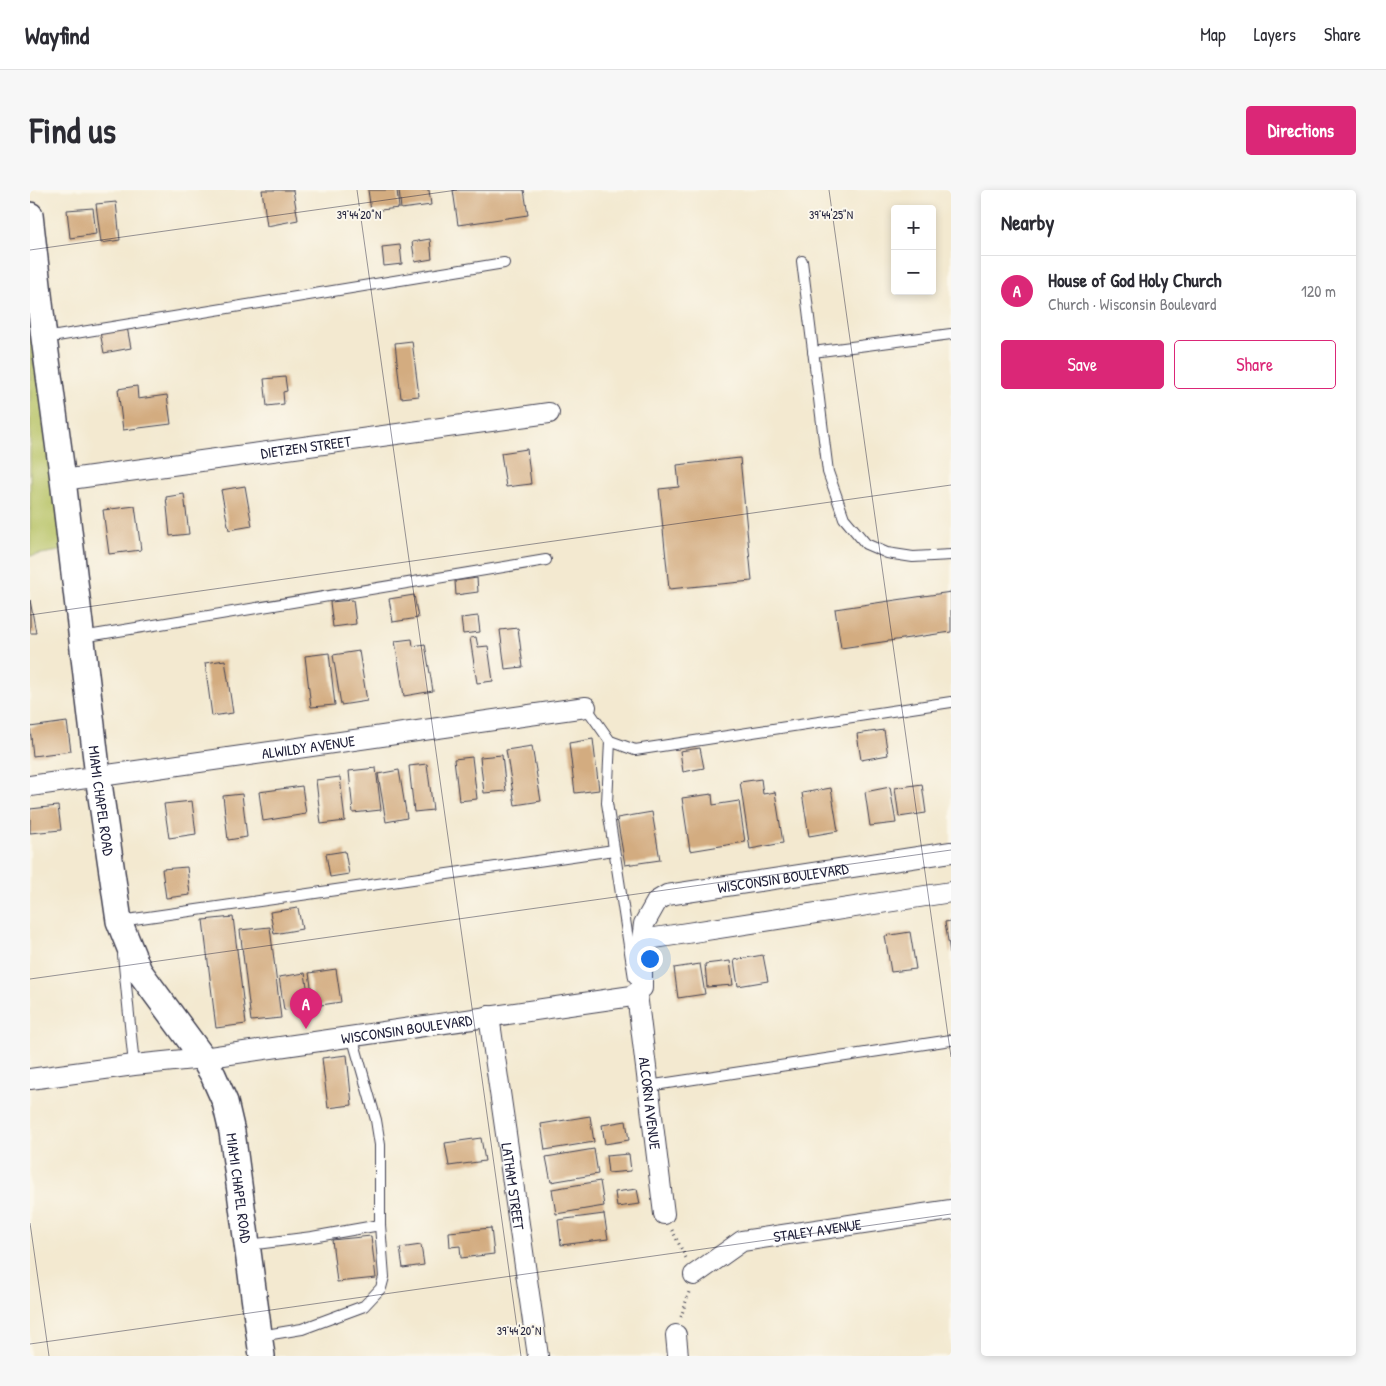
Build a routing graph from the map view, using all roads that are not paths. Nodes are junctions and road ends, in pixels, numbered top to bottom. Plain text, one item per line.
1 (30, 215) edge
2 (802, 261) dead end
3 (504, 263) dead end
4 (951, 334) edge
5 (44, 338) junction
6 (813, 352) junction
7 (549, 413) dead end
8 (63, 480) junction
9 (951, 555) edge
10 (546, 560) dead end
11 (81, 637) junction
12 (951, 702) edge
13 (586, 707) joint
14 (610, 741) junction
15 (98, 776) junction
16 (30, 786) edge
17 (614, 850) junction
18 (951, 852) edge
19 (951, 892) edge
20 (120, 921) junction
21 (642, 940) junction
22 (636, 994) junction
23 (489, 1016) junction
24 (352, 1036) junction
25 (951, 1040) edge
26 (203, 1058) junction
27 (134, 1064) junction
28 (30, 1079) edge
29 (648, 1086) junction
30 (951, 1210) edge
31 (664, 1214) dead end
32 (380, 1225) junction
33 (248, 1245) junction
34 (694, 1275) dead end
35 (676, 1335) dead end
36 (261, 1346) edge
37 (538, 1356) edge
38 (678, 1356) edge

1 - 5 street, MIAMI CHAPEL ROAD
2 - 6 lane
3 - 5 lane
4 - 6 lane
5 - 8 street, MIAMI CHAPEL ROAD
6 - 9 lane
7 - 8 street, DIETZEN STREET
8 - 11 street, MIAMI CHAPEL ROAD
10 - 11 lane
11 - 15 street, MIAMI CHAPEL ROAD
12 - 14 lane
13 - 14 lane
13 - 15 street, ALWILDY AVENUE
14 - 17 lane
15 - 16 street, ALWILDY AVENUE
15 - 20 street, MIAMI CHAPEL ROAD
17 - 20 lane
17 - 22 lane
18 - 21 street, WISCONSIN BOULEVARD
19 - 21 street
20 - 26 street, MIAMI CHAPEL ROAD
20 - 27 lane
21 - 22 street, WISCONSIN BOULEVARD
22 - 23 street, WISCONSIN BOULEVARD
22 - 29 street, ALCORN AVENUE
23 - 24 street, WISCONSIN BOULEVARD
23 - 37 street, LATHAM STREET
24 - 26 street, WISCONSIN BOULEVARD
24 - 32 lane
25 - 29 lane
26 - 27 street, WISCONSIN BOULEVARD
26 - 33 street, MIAMI CHAPEL ROAD
27 - 28 street, WISCONSIN BOULEVARD
29 - 31 street, ALCORN AVENUE
30 - 34 street, STALEY AVENUE
32 - 33 lane
32 - 36 lane
33 - 36 street, MIAMI CHAPEL ROAD
35 - 38 street

